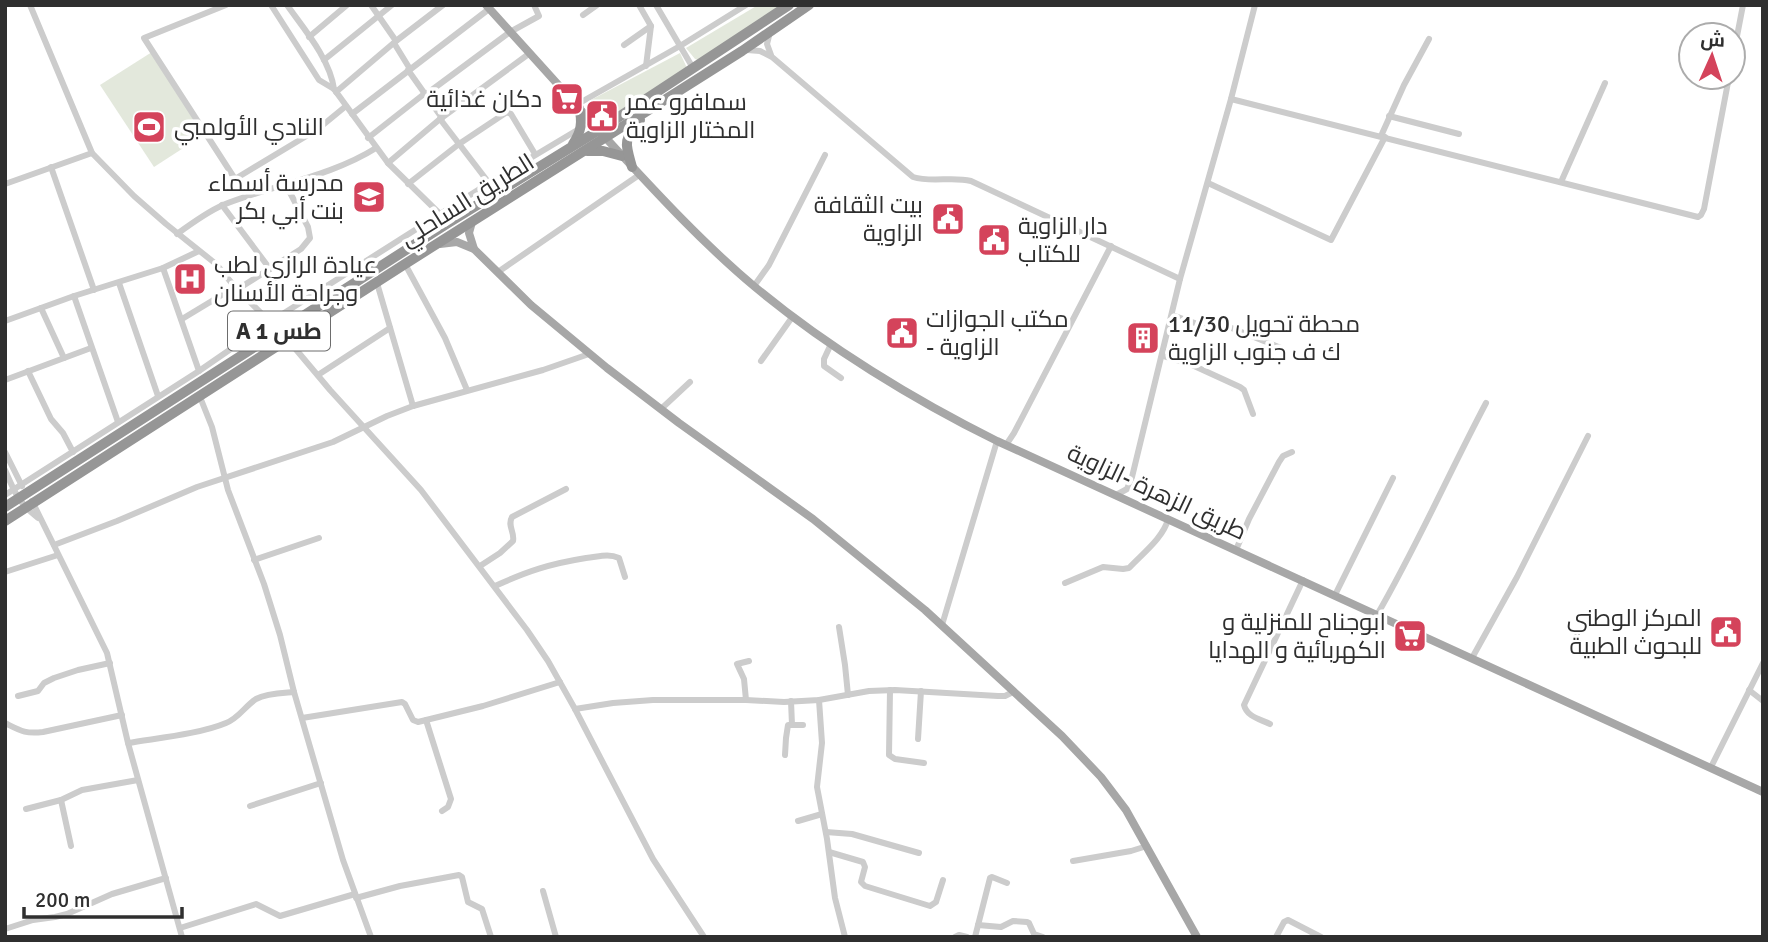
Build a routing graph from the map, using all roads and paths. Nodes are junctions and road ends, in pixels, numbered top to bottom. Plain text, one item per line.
1 (30, 5) edge
2 (226, 5) edge
3 (271, 5) edge
4 (300, 5) edge
5 (347, 5) edge
6 (371, 5) edge
7 (392, 5) edge
8 (443, 5) edge
9 (534, 5) edge
10 (597, 5) edge
11 (639, 5) edge
12 (656, 5) edge
13 (746, 5) edge
14 (789, 5) edge
15 (809, 5) edge
16 (1254, 5) edge
17 (488, 7) edge
18 (289, 8) edge
19 (583, 15) dead end
20 (378, 16) junction
21 (651, 26) junction
22 (510, 32) junction
23 (770, 32) junction
24 (309, 37) junction
25 (1429, 39) dead end
26 (395, 42) junction
27 (624, 45) dead end
28 (680, 46) junction
29 (742, 51) junction
30 (530, 53) junction
31 (772, 57) junction
32 (324, 60) junction
33 (646, 66) junction
34 (693, 68) junction
35 (409, 70) junction
36 (1605, 83) dead end
37 (335, 90) junction
38 (1726, 91) edge
39 (424, 94) junction
40 (1231, 99) junction
41 (346, 106) junction
42 (577, 106) junction
43 (648, 111) junction
44 (352, 114) junction
45 (1389, 116) junction
46 (441, 119) junction
47 (581, 128) junction
48 (603, 134) junction
49 (1459, 134) dead end
50 (1383, 136) junction
51 (368, 138) junction
52 (459, 144) junction
53 (570, 147) junction
54 (376, 148) junction
55 (583, 152) junction
56 (92, 153) junction
57 (535, 154) junction
58 (825, 155) dead end
59 (622, 156) junction
60 (388, 163) junction
61 (51, 167) junction
62 (636, 171) junction
63 (239, 178) junction
64 (489, 183) junction
65 (1208, 183) junction
66 (1561, 183) junction
67 (5, 184) edge
68 (408, 184) junction
69 (286, 186) junction
70 (246, 197) junction
71 (222, 205) junction
72 (440, 214) junction
73 (472, 222) junction
74 (448, 223) junction
75 (177, 234) junction
76 (437, 245) junction
77 (1111, 246) junction
78 (474, 250) junction
79 (199, 251) junction
80 (405, 264) junction
81 (163, 268) junction
82 (270, 269) junction
83 (498, 272) junction
84 (1180, 279) junction
85 (119, 283) junction
86 (377, 283) junction
87 (754, 286) junction
88 (237, 288) junction
89 (93, 290) junction
90 (74, 296) junction
91 (41, 308) junction
92 (1172, 315) junction
93 (793, 316) junction
94 (182, 319) junction
95 (5, 321) edge
96 (270, 322) junction
97 (390, 328) junction
98 (288, 340) junction
99 (831, 344) junction
100 (91, 348) junction
101 (1281, 348) dead end
102 (589, 354) junction
103 (1163, 356) junction
104 (64, 358) junction
105 (761, 361) dead end
106 (200, 370) junction
107 (28, 371) junction
108 (318, 375) junction
109 (841, 378) dead end
110 (5, 380) edge
111 (690, 382) dead end
112 (467, 390) junction
113 (158, 397) junction
114 (200, 397) junction
115 (1486, 403) dead end
116 (413, 406) junction
117 (661, 409) junction
118 (1253, 414) dead end
119 (118, 422) junction
120 (364, 426) junction
121 (1588, 436) dead end
122 (997, 441) junction
123 (1006, 445) junction
124 (5, 452) edge
125 (73, 452) junction
126 (1292, 452) dead end
127 (5, 470) edge
128 (225, 478) junction
129 (1393, 478) dead end
130 (566, 489) dead end
131 (5, 495) edge
132 (1116, 495) junction
133 (23, 496) junction
134 (5, 507) edge
135 (1168, 519) junction
136 (5, 520) edge
137 (319, 538) dead end
138 (54, 545) junction
139 (1236, 550) junction
140 (58, 555) junction
141 (254, 560) junction
142 (480, 566) junction
143 (5, 572) edge
144 (625, 577) dead end
145 (1303, 580) junction
146 (1065, 583) dead end
147 (495, 586) junction
148 (1335, 595) junction
149 (1377, 615) junction
150 (942, 625) junction
151 (838, 627) dead end
152 (1472, 658) junction
153 (748, 661) dead end
154 (110, 663) junction
155 (1763, 663) edge
156 (560, 682) junction
157 (890, 690) junction
158 (921, 691) junction
159 (1749, 691) junction
160 (294, 692) junction
161 (1013, 692) junction
162 (848, 695) junction
163 (18, 696) dead end
164 (746, 700) junction
165 (819, 700) junction
166 (791, 701) junction
167 (1763, 701) edge
168 (575, 709) junction
169 (122, 715) junction
170 (302, 718) junction
171 (426, 720) junction
172 (5, 723) edge
173 (1270, 724) dead end
174 (918, 738) dead end
175 (128, 743) junction
176 (785, 755) dead end
177 (924, 763) dead end
178 (1710, 767) junction
179 (138, 780) junction
180 (321, 783) junction
181 (1763, 792) edge
182 (61, 800) junction
183 (250, 806) dead end
184 (26, 809) dead end
185 (442, 811) dead end
186 (822, 814) junction
187 (798, 821) dead end
188 (826, 832) junction
189 (71, 846) dead end
190 (1147, 846) junction
191 (829, 852) junction
192 (919, 853) dead end
193 (1073, 861) dead end
194 (166, 878) junction
195 (943, 880) dead end
196 (1007, 883) dead end
197 (543, 891) dead end
198 (355, 896) junction
199 (978, 926) junction
200 (180, 928) junction
201 (5, 929) edge
202 (182, 937) edge
203 (371, 937) edge
204 (491, 937) edge
205 (556, 937) edge
206 (704, 937) edge
207 (845, 937) edge
208 (955, 937) edge
209 (967, 937) edge
210 (975, 937) edge
211 (1043, 937) edge
212 (1197, 937) edge
213 (1276, 937) edge
214 (1321, 937) edge

1 - 56 street
2 - 63 street
3 - 37 street
4 - 18 street
5 - 24 street
6 - 20 street
7 - 20 street
8 - 26 street
9 - 22 street
10 - 19 street
11 - 21 street
12 - 28 street
13 - 28 street
14 - 34 highway, الطريق الساحلي / A 1 طس
15 - 23 highway, الطريق الساحلي / A 1 طس
16 - 40 street
17 - 22 main road, طريق الزهرة -الزاوية
17 - 35 street
18 - 24 street
20 - 26 street
20 - 32 street
21 - 27 street
21 - 33 street
22 - 30 main road, طريق الزهرة -الزاوية
22 - 39 street
23 - 29 highway, الطريق الساحلي / A 1 طس
23 - 31 street
24 - 32 street
25 - 45 street
26 - 35 street
26 - 37 street
28 - 33 street
28 - 34 street
29 - 31 street
29 - 43 highway, الطريق الساحلي / A 1 طس
30 - 42 main road, طريق الزهرة -الزاوية
30 - 46 street
31 - 77 street
32 - 37 street
33 - 42 street
34 - 48 highway, الطريق الساحلي / A 1 طس
35 - 39 street
35 - 44 street
36 - 66 street
37 - 41 street
38 - 66 street
39 - 46 street
39 - 51 street
40 - 50 street
40 - 65 street
41 - 44 street
41 - 63 street
42 - 47 highway
42 - 48 main road, طريق الزهرة -الزاوية
43 - 48 highway, الطريق الساحلي / A 1 طس
43 - 62 highway
44 - 51 street
45 - 49 street
45 - 50 street
46 - 52 street
46 - 60 street
47 - 53 highway
47 - 57 street
48 - 53 highway, الطريق الساحلي / A 1 طس
48 - 55 highway, الطريق الساحلي / A 1 طس
48 - 59 main road, طريق الزهرة -الزاوية
50 - 65 street
50 - 66 street
51 - 54 street
52 - 57 street
52 - 64 street
52 - 68 street
53 - 74 highway, الطريق الساحلي / A 1 طس
54 - 60 street
54 - 69 street
55 - 59 highway
55 - 73 highway, الطريق الساحلي / A 1 طس
56 - 61 street
56 - 75 street
57 - 64 street
58 - 87 street
59 - 62 main road, طريق الزهرة -الزاوية
60 - 68 street
61 - 67 street
61 - 89 street
62 - 83 street
62 - 87 main road, طريق الزهرة -الزاوية
63 - 70 street
64 - 72 street
65 - 84 street
68 - 72 street
69 - 70 street
69 - 82 street
70 - 71 street
71 - 75 street
71 - 82 street
72 - 74 street
72 - 96 street
73 - 76 highway, الطريق الساحلي / A 1 طس
73 - 78 main road
74 - 133 highway, الطريق الساحلي / A 1 طس
75 - 79 street
76 - 78 main road
76 - 80 highway, الطريق الساحلي / A 1 طس
77 - 84 street
77 - 123 street
78 - 83 main road
79 - 81 street
79 - 88 street
80 - 86 highway, الطريق الساحلي / A 1 طس
80 - 112 street
81 - 85 street
81 - 94 street
82 - 88 street
83 - 102 main road
84 - 92 street
85 - 89 street
85 - 113 street
86 - 97 street
86 - 98 highway, الطريق الساحلي / A 1 طس
87 - 93 main road, طريق الزهرة -الزاوية
88 - 94 street
88 - 96 street
89 - 90 street
90 - 91 street
90 - 100 street
91 - 95 street
91 - 104 street
92 - 101 street
92 - 103 street
93 - 99 main road, طريق الزهرة -الزاوية
93 - 105 street
94 - 106 street
96 - 106 street
97 - 108 street
97 - 116 street
98 - 108 street
98 - 114 highway, الطريق الساحلي / A 1 طس
99 - 109 street
99 - 122 main road, طريق الزهرة -الزاوية
100 - 104 street
100 - 119 street
102 - 112 street
102 - 117 main road
103 - 118 street
103 - 132 street
104 - 107 street
106 - 113 street
107 - 110 street
107 - 125 street
108 - 120 street
111 - 117 street
112 - 116 street
113 - 119 street
114 - 128 street
114 - 133 highway, الطريق الساحلي / A 1 طس
115 - 149 street
116 - 120 street
117 - 150 main road
119 - 125 street
120 - 128 street
120 - 142 street
121 - 152 street
122 - 123 main road, طريق الزهرة -الزاوية
122 - 150 street
123 - 132 main road, طريق الزهرة -الزاوية
124 - 133 street
125 - 133 street
126 - 139 street
127 - 133 street
128 - 138 street
128 - 141 street
129 - 148 street
130 - 142 street
131 - 133 street
132 - 135 main road, طريق الزهرة -الزاوية
133 - 134 highway, الطريق الساحلي / A 1 طس
133 - 136 highway, الطريق الساحلي / A 1 طس
133 - 138 street
135 - 139 main road, طريق الزهرة -الزاوية
135 - 146 street
137 - 141 street
138 - 140 street
139 - 145 main road, طريق الزهرة -الزاوية
140 - 143 street
140 - 154 street
141 - 160 street
142 - 147 street
144 - 147 street
145 - 148 main road, طريق الزهرة -الزاوية
145 - 173 street
147 - 156 street
148 - 149 main road, طريق الزهرة -الزاوية
149 - 152 main road, طريق الزهرة -الزاوية
150 - 161 main road
151 - 162 street
152 - 178 main road, طريق الزهرة -الزاوية
153 - 164 street
154 - 163 street
154 - 169 street
155 - 159 street
156 - 168 street
156 - 171 street
157 - 158 street
157 - 162 street
157 - 177 street
158 - 161 street
158 - 174 street
159 - 167 street
159 - 178 street
160 - 170 street
160 - 175 street
161 - 190 main road
162 - 165 street
164 - 166 street
164 - 168 street
165 - 166 street
165 - 186 street
166 - 176 street
168 - 206 street
169 - 172 street
169 - 175 street
170 - 171 street
170 - 180 street
171 - 185 street
175 - 179 street
178 - 181 main road, طريق الزهرة -الزاوية
179 - 182 street
179 - 194 street
180 - 183 street
180 - 198 street
182 - 184 street
182 - 189 street
186 - 187 street
186 - 188 street
188 - 191 street
188 - 192 street
190 - 193 street
190 - 212 main road
191 - 195 street
191 - 207 street
194 - 200 street
194 - 201 street
196 - 199 street
197 - 205 street
198 - 200 street
198 - 203 street
198 - 204 street
199 - 210 street
199 - 211 street
200 - 202 street
208 - 209 street
213 - 214 street

